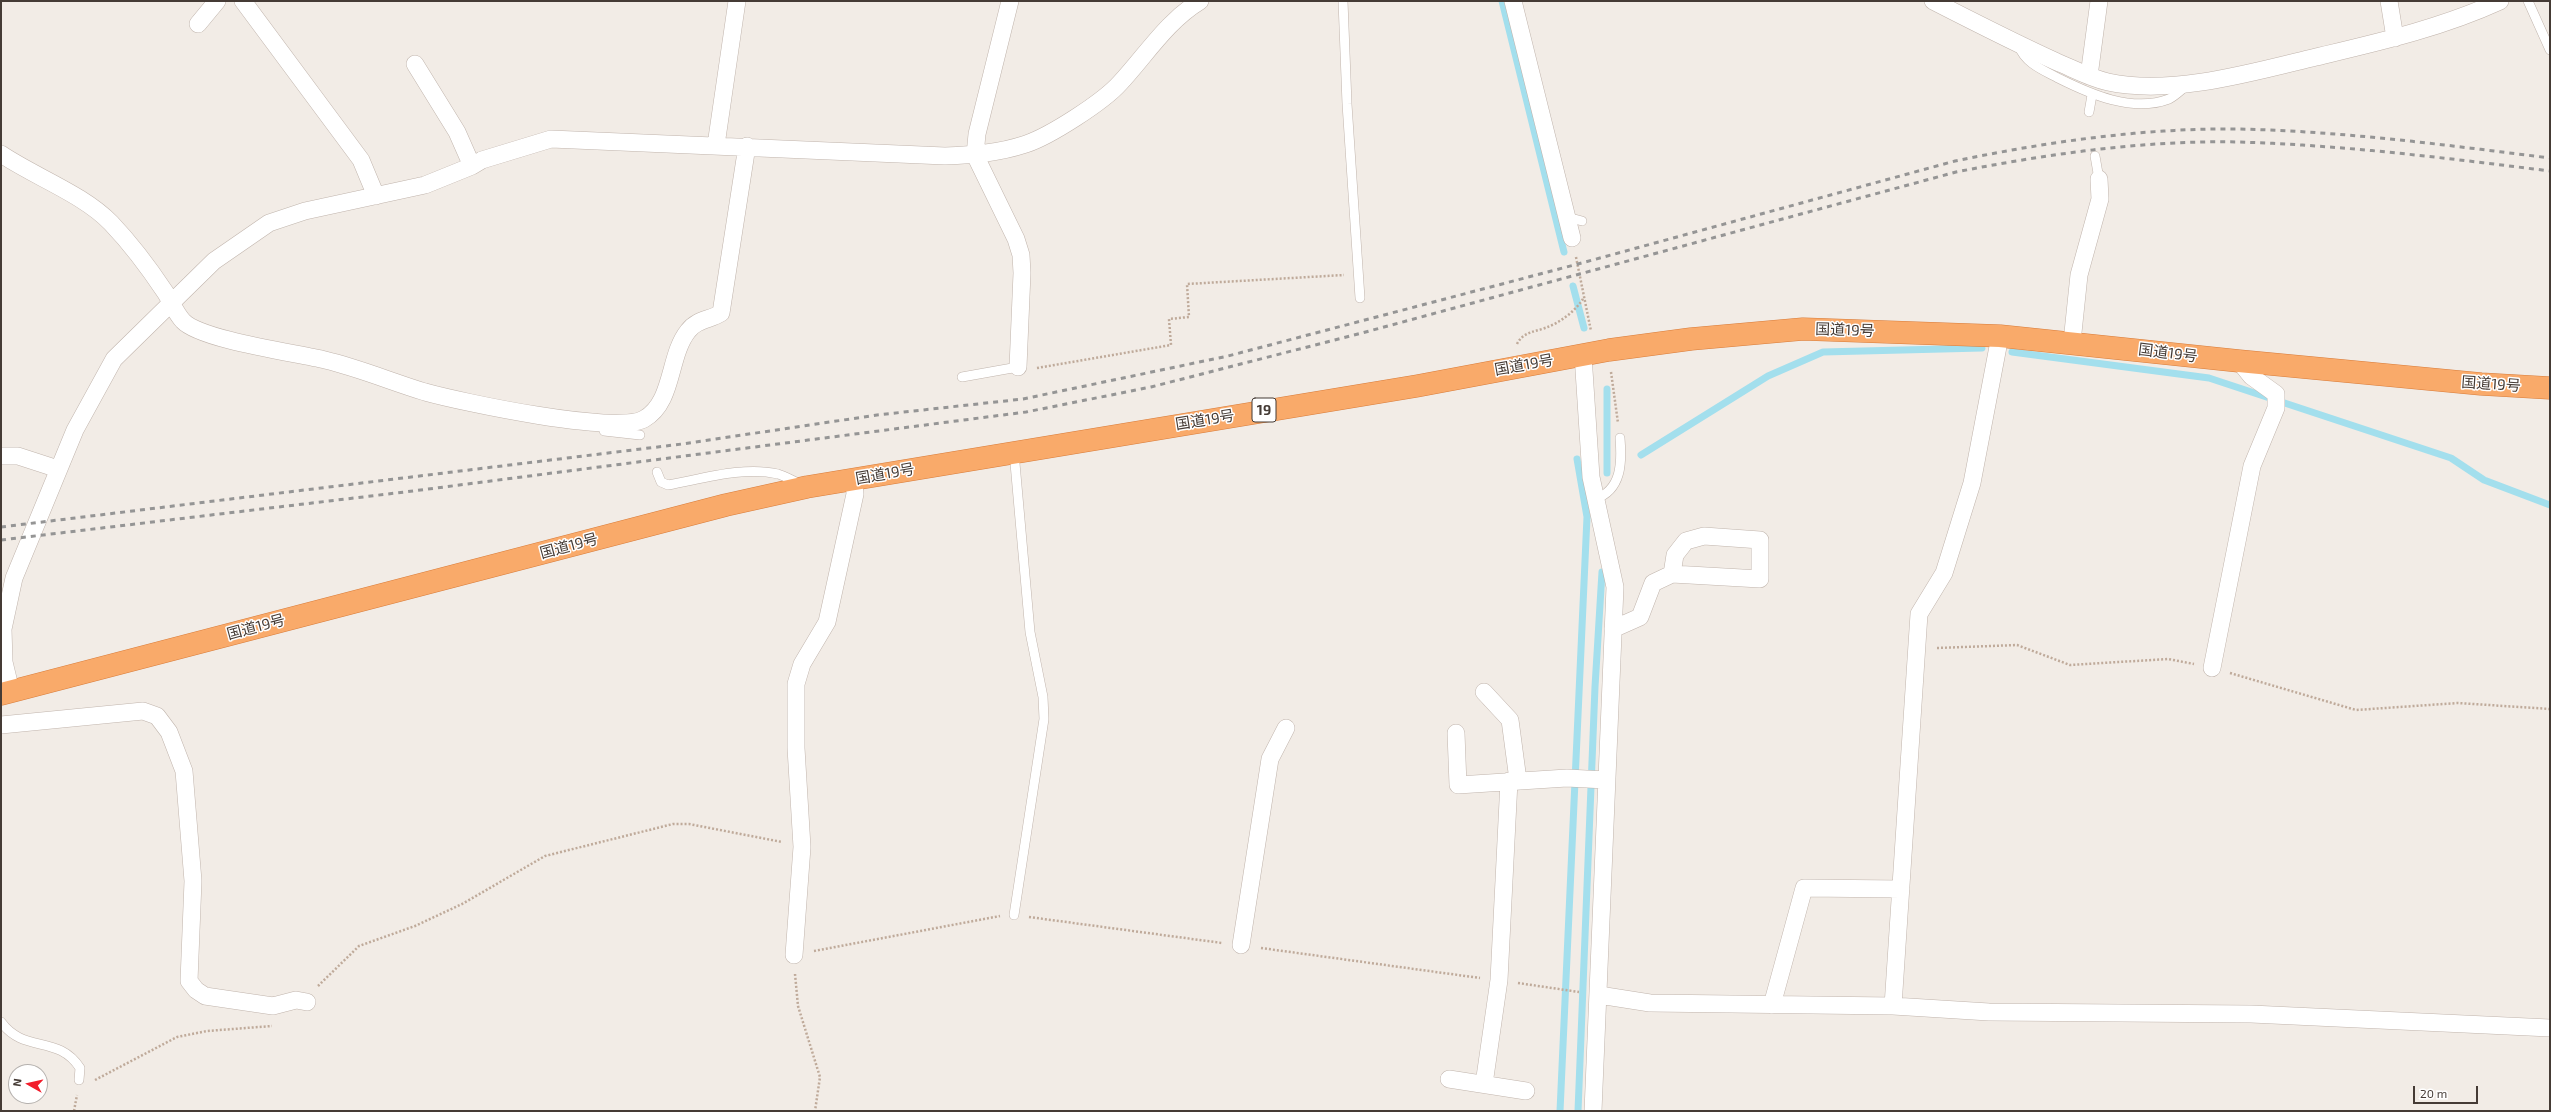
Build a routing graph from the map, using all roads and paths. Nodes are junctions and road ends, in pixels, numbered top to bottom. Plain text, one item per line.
1 (217, 1) edge
2 (243, 1) edge
3 (737, 1) edge
4 (1010, 1) edge
5 (1200, 1) edge
6 (1343, 1) edge
7 (1513, 1) edge
8 (1932, 1) edge
9 (2099, 1) edge
10 (2389, 1) edge
11 (2500, 1) edge
12 (2528, 1) edge
13 (198, 24) dead end
14 (2395, 38) junction
15 (2018, 45) junction
16 (2550, 50) edge
17 (415, 64) dead end
18 (2089, 76) junction
19 (2190, 83) junction
20 (2092, 95) junction
21 (2089, 112) dead end
22 (716, 145) junction
23 (747, 146) junction
24 (1, 154) edge
25 (975, 155) junction
26 (2096, 156) dead end
27 (472, 166) junction
28 (2099, 179) joint
29 (376, 196) junction
30 (1572, 238) joint
31 (1359, 274) junction
32 (1584, 297) junction
33 (1360, 298) dead end
34 (173, 303) junction
35 (1592, 333) dead end
36 (2000, 336) junction
37 (2072, 342) junction
38 (1516, 347) dead end
39 (1583, 354) junction
40 (2239, 361) junction
41 (1018, 367) junction
42 (1611, 372) dead end
43 (962, 377) dead end
44 (2550, 388) edge
45 (578, 421) junction
46 (640, 435) dead end
47 (1620, 438) joint
48 (1014, 452) junction
49 (1, 456) edge
50 (58, 469) junction
51 (657, 472) dead end
52 (854, 480) junction
53 (807, 487) junction
54 (1595, 499) junction
55 (1672, 574) junction
56 (1613, 629) junction
57 (1918, 649) junction
58 (2212, 668) junction
59 (6, 692) edge
60 (1484, 692) dead end
61 (2550, 709) edge
62 (1, 725) edge
63 (1286, 728) dead end
64 (1456, 733) dead end
65 (1513, 780) junction
66 (1606, 780) junction
67 (802, 846) junction
68 (1901, 890) junction
69 (1014, 914) junction
70 (1241, 945) junction
71 (794, 955) junction
72 (1499, 980) junction
73 (1599, 995) junction
74 (307, 1002) joint
75 (1772, 1005) junction
76 (1893, 1006) junction
77 (1, 1022) edge
78 (274, 1025) dead end
79 (2550, 1028) edge
80 (1449, 1079) dead end
81 (79, 1080) joint
82 (1484, 1084) junction
83 (1526, 1091) dead end
84 (815, 1111) edge
85 (1593, 1111) edge

1 - 13 street
2 - 29 street
3 - 22 street
4 - 25 street
5 - 25 street
6 - 31 lane
7 - 30 street
8 - 15 street
9 - 18 street
10 - 14 street
11 - 14 street
12 - 16 lane
14 - 19 street
15 - 18 street
15 - 20 lane
17 - 27 street
18 - 19 street
19 - 20 lane
20 - 21 lane
22 - 23 street
22 - 27 street
23 - 25 street
23 - 45 street
24 - 34 street
25 - 41 street
26 - 28 lane
27 - 29 street
28 - 37 street
29 - 34 street
30 - 32 path
31 - 33 lane
31 - 41 path
32 - 35 path
32 - 38 path
34 - 45 street
34 - 50 street
36 - 37 highway, 国道19号 / 19
36 - 39 highway, 国道19号 / 19
36 - 57 street
37 - 40 highway, 国道19号 / 19
39 - 48 highway, 国道19号 / 19
39 - 54 street
40 - 44 highway, 国道19号 / 19
40 - 58 street
41 - 43 lane
42 - 47 path
45 - 46 lane
47 - 54 lane
48 - 52 highway, 国道19号 / 19
48 - 69 lane
49 - 50 street
50 - 59 street
51 - 53 lane
52 - 53 highway, 国道19号 / 19
52 - 67 street
53 - 59 highway, 国道19号 / 19
54 - 56 street
55 - 55 street
55 - 56 street
56 - 66 street
57 - 58 path
57 - 68 street
58 - 61 path
60 - 65 street
62 - 74 street
63 - 70 street
64 - 65 street
65 - 66 street
65 - 72 street
66 - 73 street
67 - 71 street
67 - 74 path
68 - 75 street
68 - 76 street
69 - 70 path
69 - 71 path
70 - 72 path
71 - 84 path
72 - 73 path
72 - 82 street
73 - 75 street
73 - 85 street
75 - 76 street
76 - 79 street
77 - 81 lane
78 - 81 path
80 - 82 street
82 - 83 street

